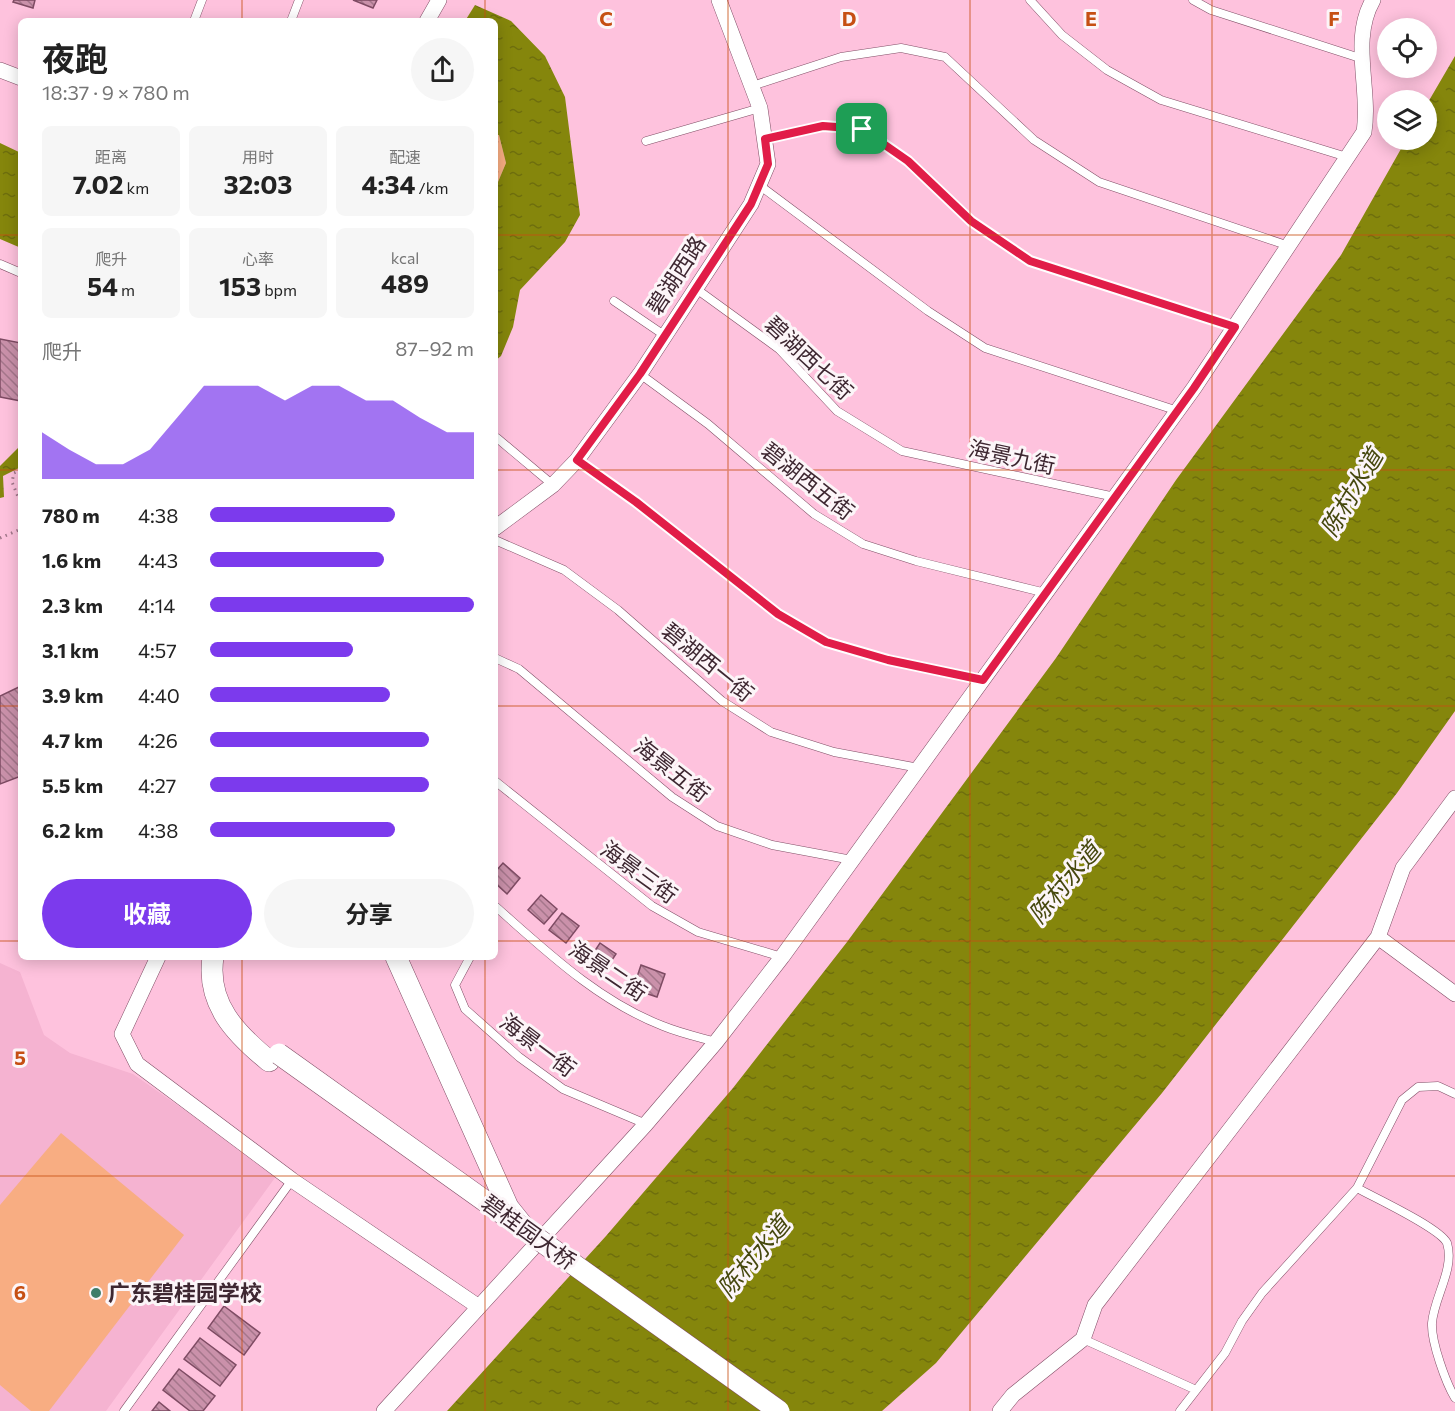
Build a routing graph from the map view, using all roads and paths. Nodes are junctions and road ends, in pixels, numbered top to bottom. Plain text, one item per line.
1 (202, 0) edge
2 (298, 0) edge
3 (439, 0) edge
4 (719, 0) edge
5 (1030, 0) edge
6 (1193, 0) edge
7 (1374, 0) edge
8 (195, 18) edge
9 (292, 18) edge
10 (429, 18) edge
11 (1363, 59) junction
12 (0, 70) edge
13 (18, 77) edge
14 (752, 86) junction
15 (760, 108) junction
16 (765, 139) junction
17 (646, 141) dead end
18 (1347, 157) junction
19 (759, 185) junction
20 (1289, 246) junction
21 (0, 264) edge
22 (18, 272) edge
23 (695, 288) junction
24 (614, 301) dead end
25 (1235, 327) junction
26 (664, 335) junction
27 (640, 374) junction
28 (1178, 411) junction
29 (498, 439) edge
30 (902, 451) joint
31 (577, 460) junction
32 (18, 472) edge
33 (553, 485) junction
34 (18, 497) edge
35 (1115, 497) junction
36 (498, 526) edge
37 (18, 530) edge
38 (0, 538) edge
39 (498, 541) edge
40 (1046, 593) junction
41 (498, 659) edge
42 (983, 680) junction
43 (919, 768) junction
44 (498, 783) edge
45 (1455, 798) edge
46 (852, 860) junction
47 (498, 910) edge
48 (1378, 937) junction
49 (782, 957) junction
50 (157, 960) edge
51 (213, 960) edge
52 (224, 960) edge
53 (397, 960) edge
54 (407, 960) edge
55 (468, 960) edge
56 (1455, 994) edge
57 (716, 1042) junction
58 (274, 1058) junction
59 (1455, 1094) edge
60 (646, 1124) junction
61 (292, 1180) junction
62 (1357, 1188) junction
63 (539, 1238) junction
64 (479, 1307) junction
65 (1083, 1339) junction
66 (1194, 1389) junction
67 (1455, 1398) edge
68 (124, 1411) edge
69 (384, 1411) edge
70 (764, 1411) edge
71 (779, 1411) edge
72 (1000, 1411) edge
73 (1180, 1411) edge

1 - 8 lane
2 - 9 lane
3 - 10 street
4 - 14 street, 碧湖西路
5 - 18 lane
6 - 11 lane
7 - 11 street
11 - 18 street
12 - 13 street
14 - 15 street, 碧湖西路
14 - 20 lane
15 - 16 street, 碧湖西路
15 - 17 lane
16 - 19 street, 碧湖西路
16 - 25 lane
18 - 20 street
19 - 23 street, 碧湖西路
19 - 28 lane
20 - 25 street
21 - 22 lane
23 - 26 street, 碧湖西路
23 - 30 lane, 碧湖西七街
24 - 26 lane
25 - 28 street
26 - 27 street, 碧湖西路
27 - 31 street, 碧湖西路
27 - 40 lane, 碧湖西五街
28 - 35 street
29 - 33 lane
30 - 35 lane, 海景九街
31 - 33 street, 碧湖西路
31 - 42 lane
32 - 34 path
33 - 36 street, 碧湖西路
35 - 40 street
37 - 38 path
39 - 43 lane, 碧湖西一街
40 - 42 street
41 - 46 lane, 海景五街
42 - 43 street
43 - 46 street
44 - 49 lane, 海景三街
45 - 48 street
46 - 49 street
47 - 57 lane, 海景二街
48 - 56 street
48 - 65 street
49 - 57 street
50 - 61 street
51 - 58 main road
52 - 58 main road
53 - 63 main road
54 - 63 main road
55 - 60 lane, 海景一街
57 - 60 street
58 - 70 main road, 碧桂园大桥
58 - 71 main road, 碧桂园大桥, bridge
59 - 62 lane
60 - 63 street
61 - 64 street
61 - 68 lane
62 - 66 lane
62 - 67 lane
63 - 64 street
64 - 69 street
65 - 66 lane
65 - 72 street
66 - 73 lane

